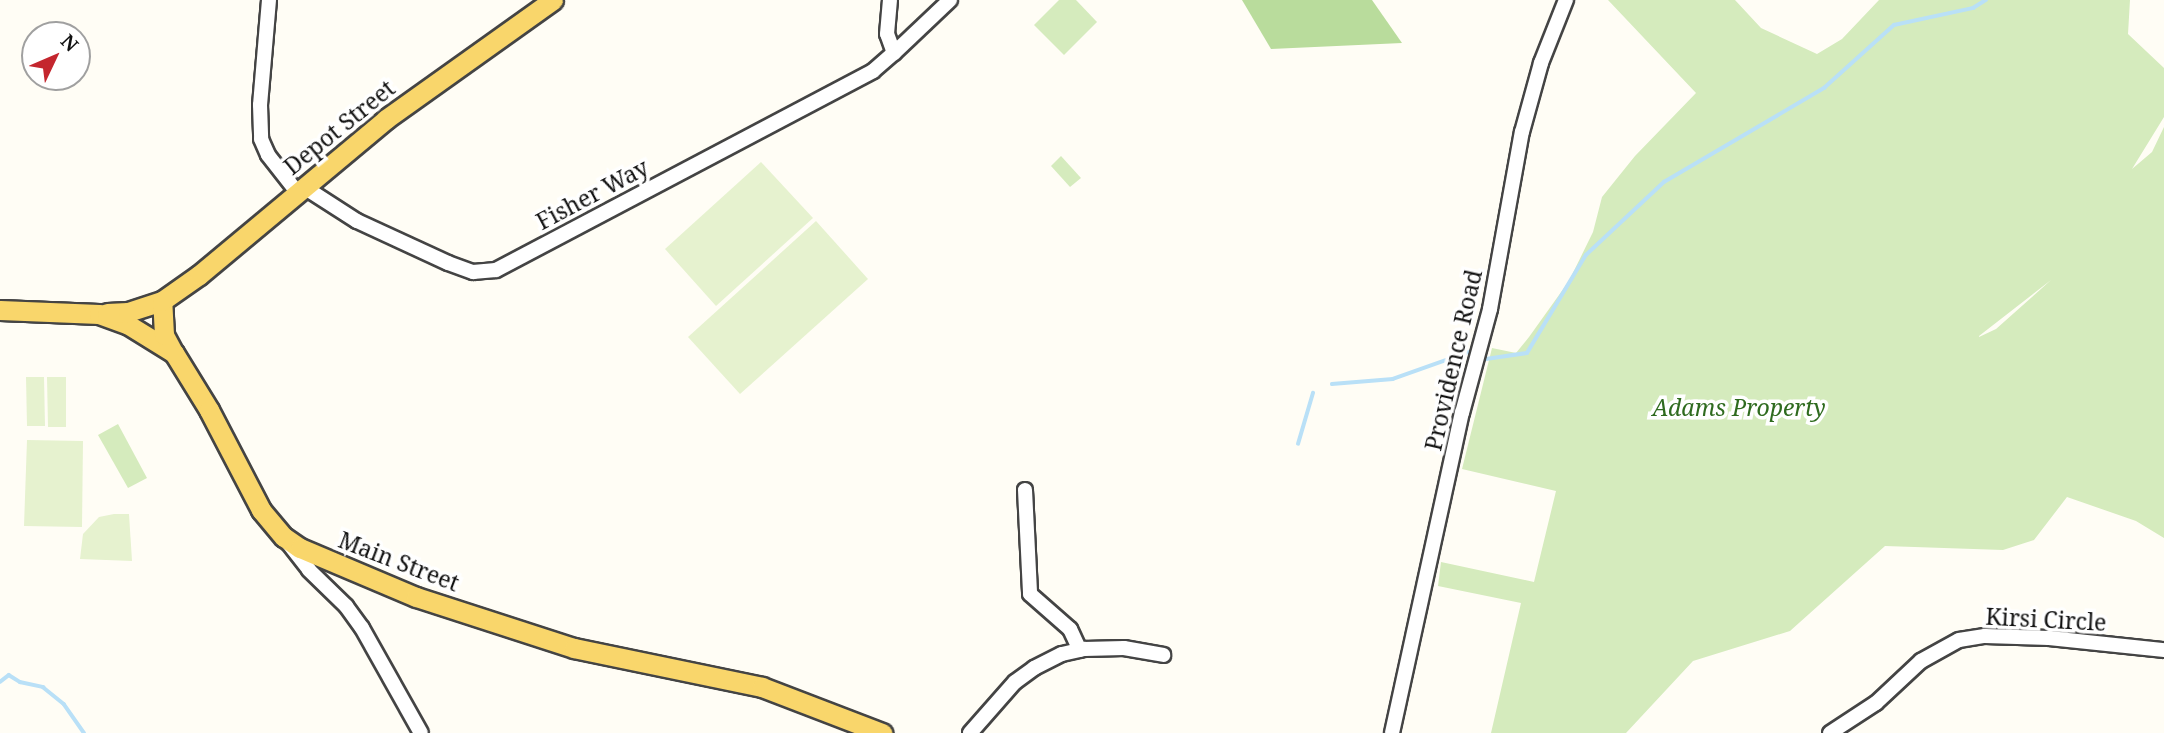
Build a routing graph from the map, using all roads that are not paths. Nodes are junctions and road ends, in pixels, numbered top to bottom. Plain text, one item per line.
1 (269, 0) edge
2 (554, 0) edge
3 (890, 0) edge
4 (950, 0) edge
5 (1566, 0) edge
6 (894, 53) junction
7 (301, 189) junction
8 (162, 300) junction
9 (0, 310) edge
10 (99, 314) junction
11 (174, 353) junction
12 (1025, 490) dead end
13 (284, 537) junction
14 (1080, 650) junction
15 (2164, 650) edge
16 (1163, 655) dead end
17 (421, 733) edge
18 (882, 733) edge
19 (970, 733) edge
20 (1392, 733) edge
21 (1830, 733) edge

1 - 7 street
2 - 7 main road, Depot Street
3 - 6 street
4 - 6 street, Fisher Way
5 - 20 street, Providence Road
6 - 7 street, Fisher Way
7 - 8 main road, Depot Street
8 - 10 main road, Depot Street
8 - 11 main road
9 - 10 main road, Main Street
10 - 11 main road, Main Street
11 - 13 main road, Main Street
12 - 14 street
13 - 17 street
13 - 18 main road, Main Street
14 - 16 street
14 - 19 street
15 - 21 street, Kirsi Circle

